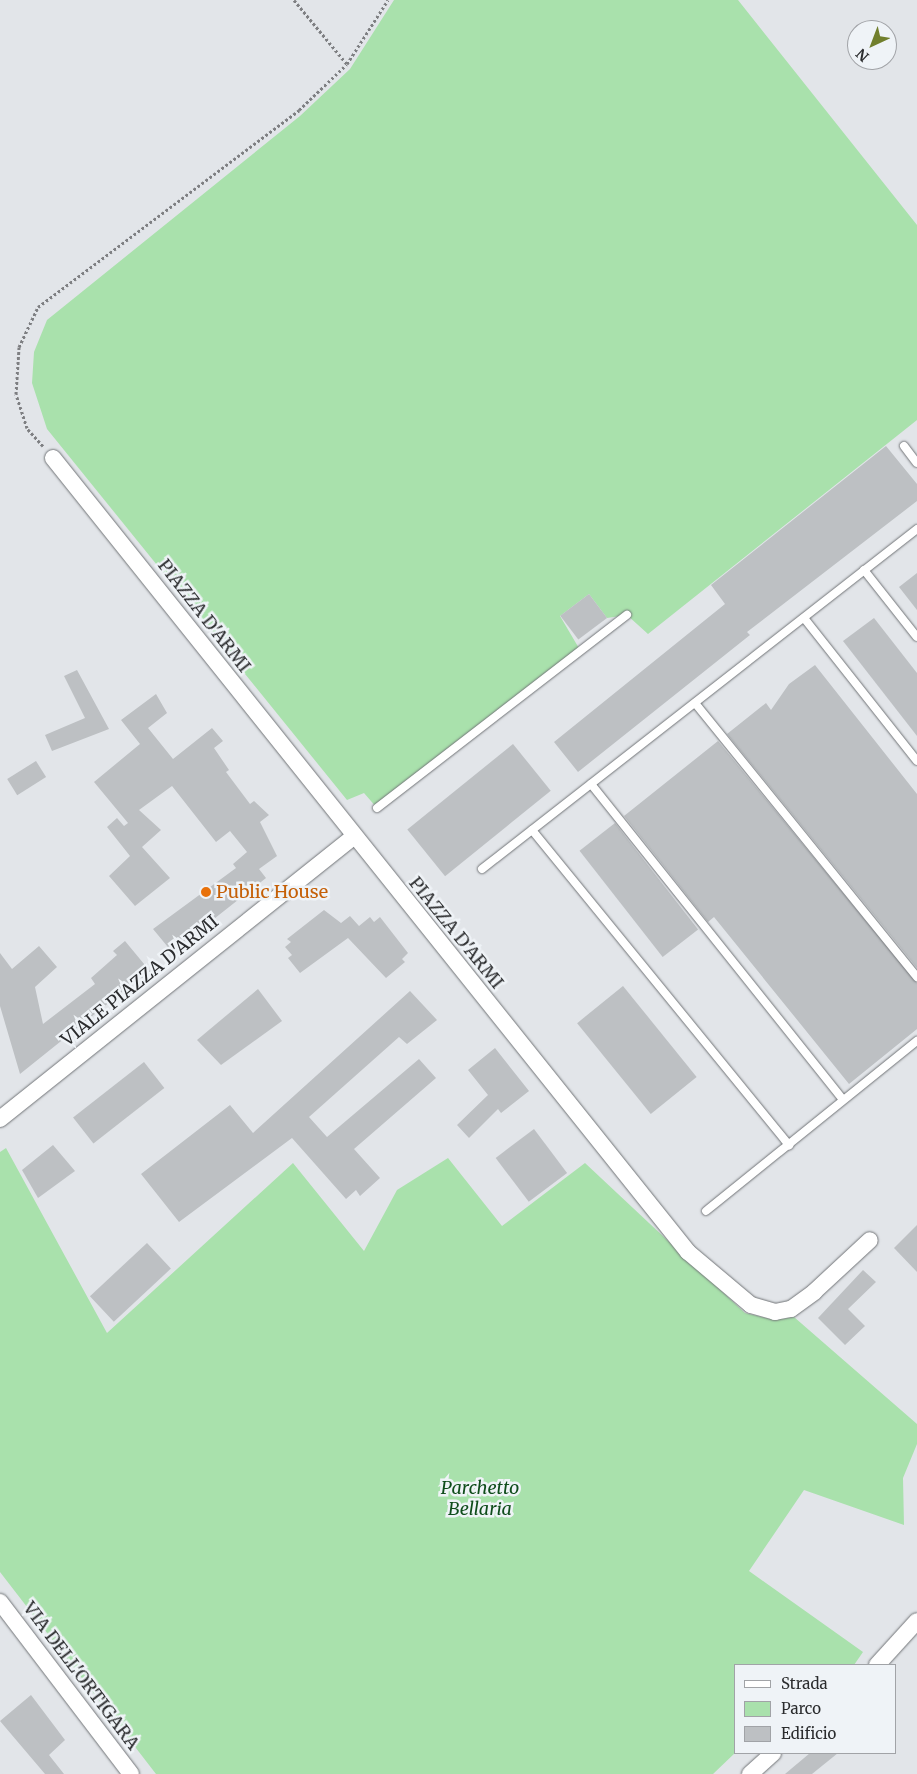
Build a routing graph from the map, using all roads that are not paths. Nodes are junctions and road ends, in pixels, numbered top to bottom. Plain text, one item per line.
1 (904, 446) dead end
2 (53, 458) road end
3 (917, 463) edge
4 (917, 530) edge
5 (864, 570) junction
6 (626, 615) dead end
7 (804, 618) junction
8 (917, 637) edge
9 (695, 703) junction
10 (917, 761) edge
11 (591, 784) junction
12 (376, 808) dead end
13 (532, 830) junction
14 (353, 837) junction
15 (482, 869) dead end
16 (917, 977) edge
17 (917, 1041) edge
18 (843, 1100) junction
19 (0, 1119) edge
20 (788, 1145) junction
21 (706, 1211) dead end
22 (870, 1240) dead end
23 (0, 1602) edge
24 (917, 1621) edge
25 (878, 1664) edge
26 (772, 1754) edge
27 (131, 1774) edge
28 (750, 1774) edge

1 - 3 lane
2 - 14 street, PIAZZA D'ARMI
4 - 5 lane
5 - 7 lane
5 - 8 lane
6 - 12 lane
7 - 9 lane
7 - 10 lane
9 - 11 lane
9 - 16 lane
11 - 13 lane
11 - 18 lane
13 - 15 lane
13 - 20 lane
14 - 19 street, VIALE PIAZZA D'ARMI
14 - 22 street, PIAZZA D'ARMI
17 - 18 lane
18 - 20 lane
20 - 21 lane
23 - 27 street, VIA DELL'ORTIGARA
24 - 25 street
26 - 28 street

